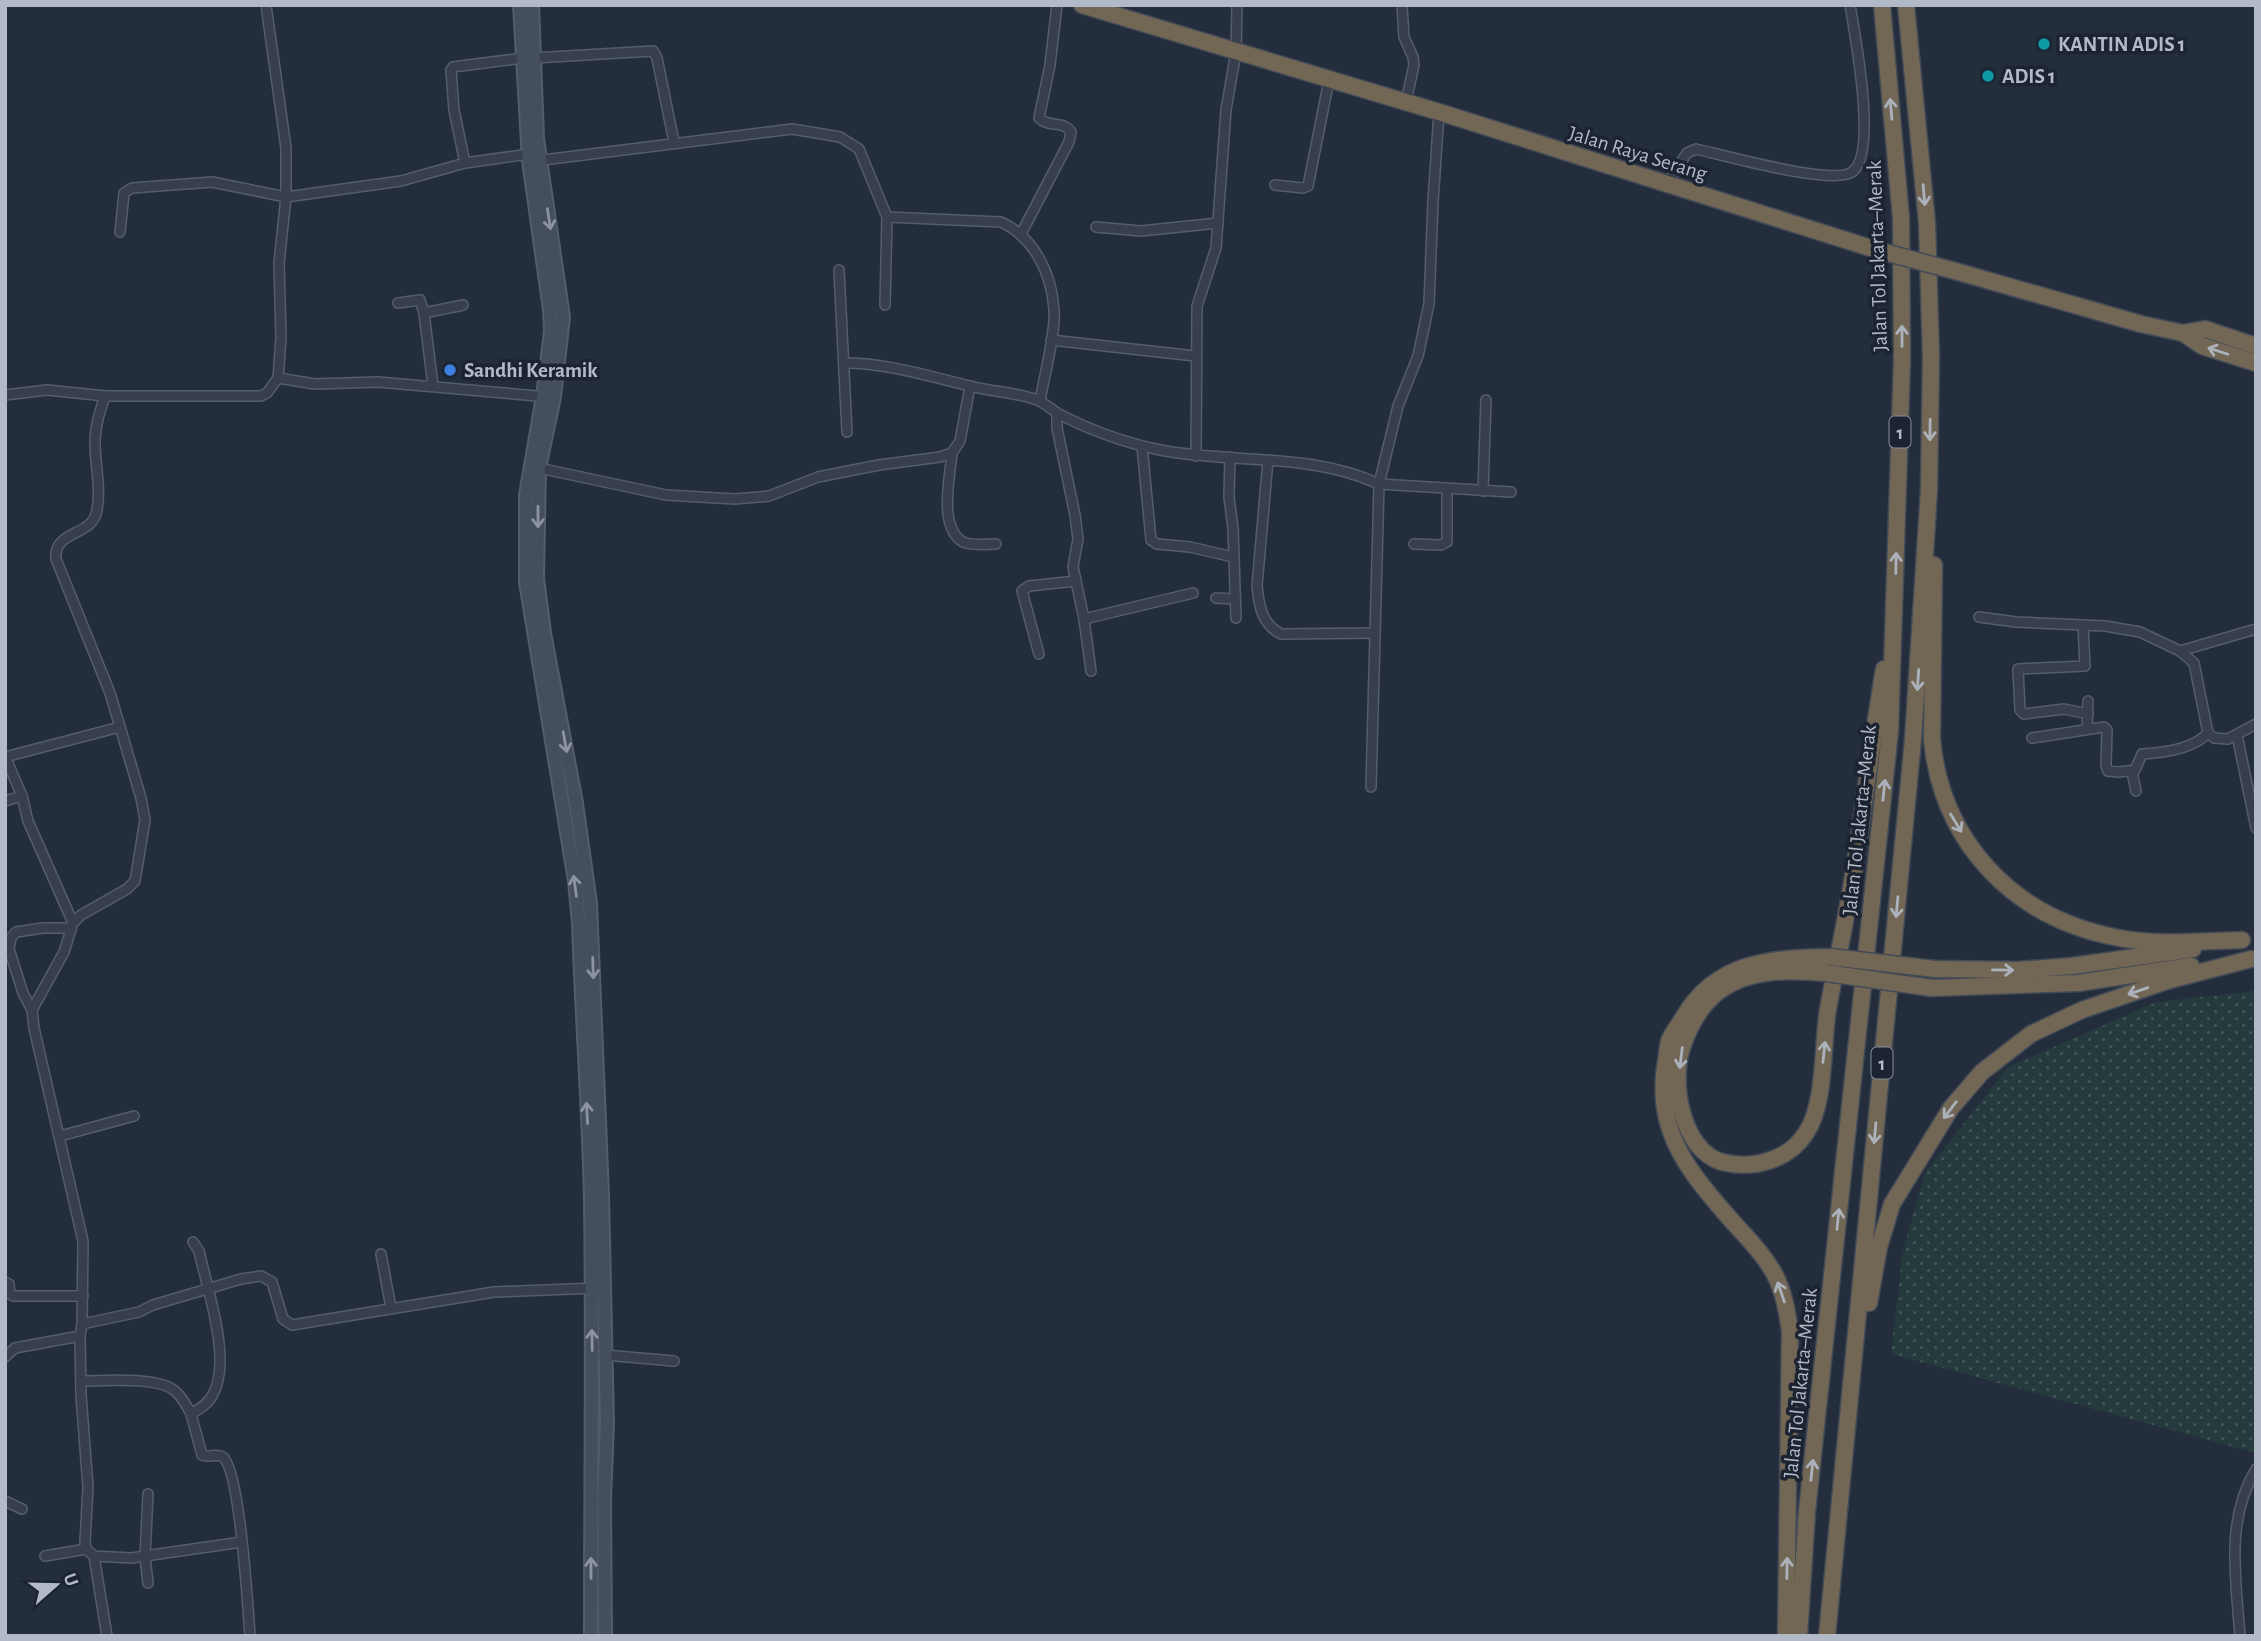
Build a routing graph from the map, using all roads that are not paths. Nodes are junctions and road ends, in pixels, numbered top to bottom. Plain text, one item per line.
1 (266, 5) edge
2 (520, 5) edge
3 (532, 5) edge
4 (1057, 5) edge
5 (1082, 5) edge
6 (1237, 5) edge
7 (1402, 5) edge
8 (1850, 5) edge
9 (1882, 5) edge
10 (1906, 5) edge
11 (1236, 52) junction
12 (528, 58) junction
13 (1329, 80) junction
14 (1406, 102) junction
15 (1439, 112) junction
16 (674, 142) junction
17 (533, 158) junction
18 (465, 163) junction
19 (1275, 184) dead end
20 (1667, 184) junction
21 (286, 197) junction
22 (887, 216) junction
23 (1218, 223) junction
24 (1096, 227) dead end
25 (120, 232) dead end
26 (1021, 234) junction
27 (839, 270) dead end
28 (398, 303) dead end
29 (463, 305) dead end
30 (885, 305) dead end
31 (424, 313) junction
32 (2183, 333) junction
33 (1051, 340) junction
34 (2256, 346) edge
35 (1195, 356) junction
36 (844, 363) junction
37 (2256, 363) edge
38 (278, 378) junction
39 (433, 386) junction
40 (970, 386) junction
41 (5, 395) edge
42 (106, 396) junction
43 (549, 397) junction
44 (1486, 400) dead end
45 (1040, 401) junction
46 (1057, 413) junction
47 (847, 432) dead end
48 (1142, 446) junction
49 (952, 453) junction
50 (1196, 456) junction
51 (1230, 457) junction
52 (1268, 460) junction
53 (539, 468) junction
54 (1379, 484) junction
55 (1447, 489) junction
56 (1929, 490) junction
57 (1483, 491) junction
58 (1511, 492) dead end
59 (996, 544) dead end
60 (1415, 544) dead end
61 (1233, 557) junction
62 (1076, 581) junction
63 (1193, 593) dead end
64 (1216, 598) dead end
65 (1234, 598) junction
66 (1895, 604) junction
67 (1979, 617) dead end
68 (1236, 618) dead end
69 (1084, 619) junction
70 (2083, 625) junction
71 (2256, 629) edge
72 (1375, 634) junction
73 (2180, 651) junction
74 (1039, 654) dead end
75 (1091, 671) dead end
76 (2088, 701) dead end
77 (2088, 713) junction
78 (2256, 724) edge
79 (120, 727) junction
80 (2087, 729) junction
81 (2208, 733) junction
82 (2237, 735) junction
83 (2032, 738) dead end
84 (5, 757) edge
85 (2132, 772) junction
86 (1371, 787) dead end
87 (2136, 791) dead end
88 (22, 796) junction
89 (2253, 799) edge
90 (5, 801) edge
91 (2256, 828) edge
92 (72, 925) junction
93 (2249, 939) edge
94 (7, 950) edge
95 (2254, 959) edge
96 (1829, 965) junction
97 (32, 1010) junction
98 (134, 1116) dead end
99 (60, 1136) junction
100 (193, 1242) dead end
101 (381, 1254) dead end
102 (5, 1282) edge
103 (207, 1288) junction
104 (597, 1288) junction
105 (83, 1296) junction
106 (391, 1308) junction
107 (82, 1324) junction
108 (80, 1336) junction
109 (605, 1356) junction
110 (5, 1357) edge
111 (674, 1361) dead end
112 (80, 1381) junction
113 (191, 1414) junction
114 (2256, 1469) edge
115 (148, 1494) dead end
116 (5, 1501) edge
117 (22, 1509) dead end
118 (242, 1542) junction
119 (90, 1553) junction
120 (45, 1556) dead end
121 (145, 1557) junction
122 (148, 1583) dead end
123 (107, 1636) edge
124 (250, 1636) edge
125 (591, 1636) edge
126 (605, 1636) edge
127 (1786, 1636) edge
128 (1799, 1636) edge
129 (1828, 1636) edge
130 (2240, 1636) edge

1 - 21 street
2 - 12 street
3 - 12 street
4 - 26 street
5 - 11 highway, Jalan Raya Serang
6 - 11 street
7 - 14 street
8 - 20 street
66 -> 9 highway, Jalan Tol Jakarta–Merak / 1
10 -> 56 highway, 1
11 - 13 highway, Jalan Raya Serang
11 - 23 street
12 - 16 street
12 - 17 street
12 - 18 street
13 - 14 highway, Jalan Raya Serang
13 - 19 street
14 - 15 highway, Jalan Raya Serang
15 - 20 highway, Jalan Raya Serang
15 - 54 street
16 - 17 street
16 - 22 street
17 - 18 street
17 - 43 street
18 - 21 street
20 - 32 highway, Jalan Raya Serang, bridge
21 - 25 street
21 - 38 street
22 - 26 street
22 - 30 street
23 - 24 street
23 - 35 street
26 - 33 street
27 - 36 street
28 - 31 street
29 - 31 street
31 - 39 street
32 - 34 highway, Jalan Raya Serang
37 -> 32 highway, Jalan Raya Serang
33 - 35 street
33 - 45 street
35 - 50 street
36 - 40 street
36 - 47 street
38 - 39 street
38 - 42 street
39 - 43 street
40 - 45 street
40 - 49 street
41 - 42 street
42 - 79 street
43 - 53 street
104 -> 43 street
44 - 57 street
45 - 46 street
46 - 48 street
46 - 62 street
48 - 50 street
48 - 61 street
49 - 53 street
49 - 59 street
50 - 51 street
51 - 52 street
51 - 61 street
52 - 54 street
52 - 72 street
53 -> 104 street
54 - 55 street
54 - 72 street
55 - 57 street
55 - 60 street
56 -> 93 highway
56 -> 129 highway, 1
57 - 58 street
61 - 65 street
62 - 69 street
62 - 74 street
63 - 69 street
64 - 65 street
65 - 68 street
96 -> 66 highway
128 -> 66 highway, Jalan Tol Jakarta–Merak / 1
67 - 70 street
69 - 75 street
70 - 73 street
70 - 77 street
71 - 73 street
72 - 86 street
73 - 81 street
76 - 77 street
77 - 80 street
78 - 82 street
79 - 84 street
79 - 92 street
80 - 83 street
80 - 85 street
81 - 82 street
81 - 85 street
82 - 89 street
84 - 88 street
85 - 87 street
88 - 90 street
88 - 92 street
89 - 91 street
92 - 94 street
92 - 97 street
96 -> 93 highway, bridge
94 - 97 street
95 - 96 highway, bridge
95 -> 129 highway
127 -> 96 highway
97 - 99 street
98 - 99 street
99 - 105 street
100 - 103 street
101 - 106 street
102 - 105 street
103 - 106 street
103 - 107 street
103 - 113 street
104 - 106 street
104 - 109 street
125 -> 104 street
105 - 107 street
107 - 108 street
108 - 110 street
108 - 112 street
109 - 111 street
109 - 126 street
112 - 113 street
112 - 119 street
113 - 118 street
114 - 130 street
115 - 121 street
116 - 117 street
118 - 121 street
118 - 124 street
119 - 120 street
119 - 121 street
119 - 123 street
121 - 122 street

